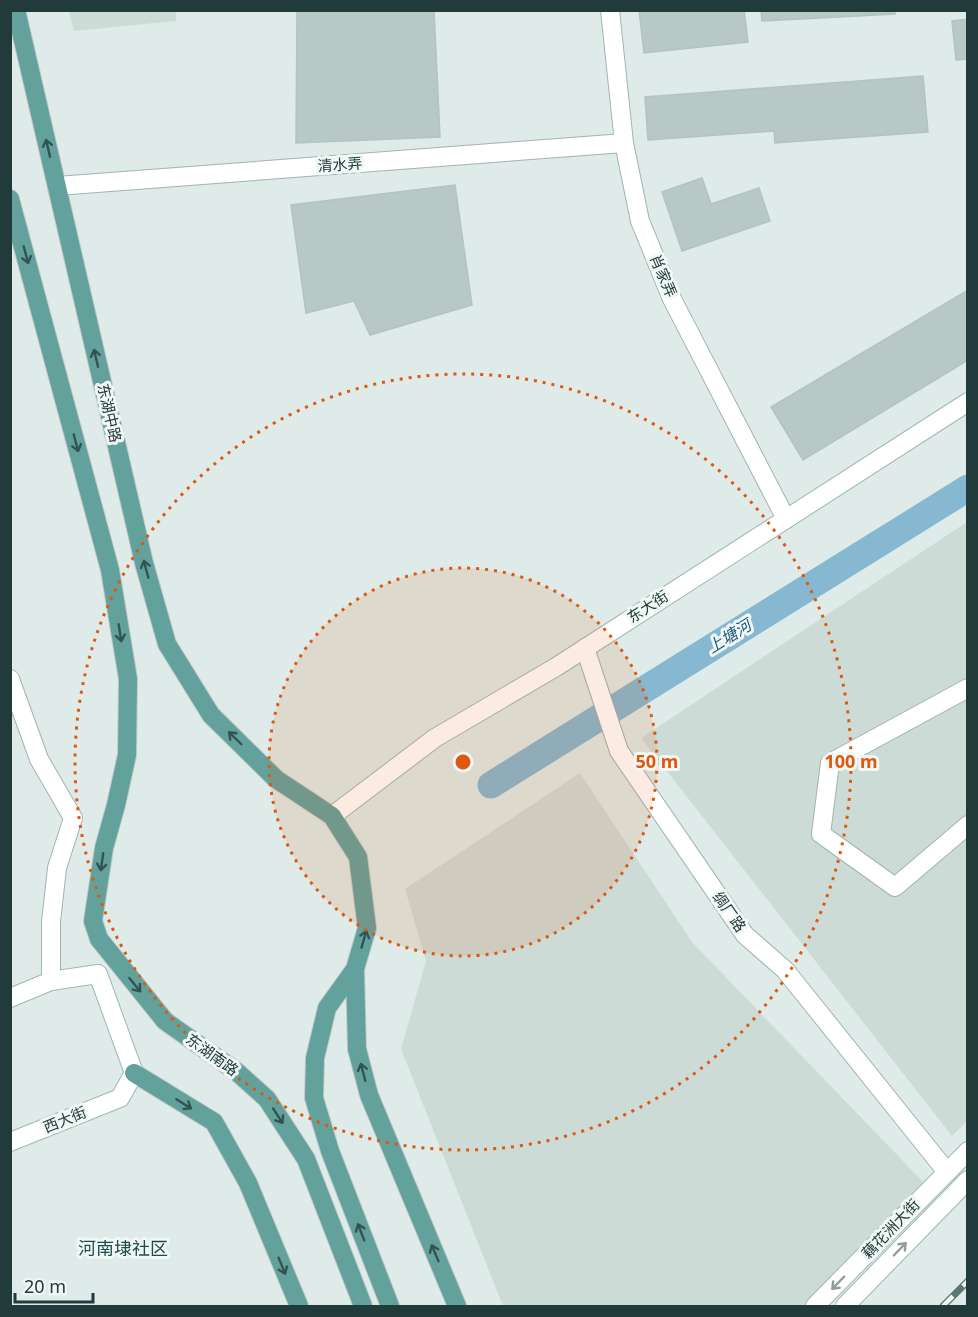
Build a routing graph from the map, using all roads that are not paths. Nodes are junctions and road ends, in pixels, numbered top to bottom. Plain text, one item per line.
1 (16, 10) edge
2 (610, 10) edge
3 (624, 143) junction
4 (57, 186) junction
5 (10, 199) edge
6 (968, 402) edge
7 (786, 519) junction
8 (585, 648) junction
9 (10, 679) edge
10 (968, 688) edge
11 (332, 816) junction
12 (968, 825) edge
13 (116, 960) junction
14 (355, 969) junction
15 (98, 974) junction
16 (51, 981) junction
17 (10, 998) edge
18 (134, 1073) junction
19 (10, 1142) edge
20 (968, 1151) edge
21 (947, 1172) junction
22 (968, 1180) edge
23 (299, 1306) edge
24 (363, 1306) edge
25 (390, 1306) edge
26 (457, 1306) edge
27 (815, 1306) edge
28 (845, 1306) edge

4 -> 1 main road, 东湖中路
2 - 3 street, 肖家弄
3 - 4 street, 清水弄
3 - 7 street, 肖家弄
11 -> 4 main road, 东湖中路
5 -> 13 main road, 东湖南路
6 - 7 street, 东大街
7 - 8 street, 东大街
8 - 11 street, 东大街
8 - 21 street, 绸厂路
9 - 16 street
10 - 12 street
14 -> 11 main road
13 - 15 street
13 -> 24 main road, 东湖南路
25 -> 14 main road
26 -> 14 main road
15 - 16 street
15 - 18 street
16 - 17 street
18 - 19 street, 西大街
18 -> 23 main road
20 - 21 street, 藕花洲大街
21 -> 27 street, 藕花洲大街
28 -> 22 street, 藕花洲大街

